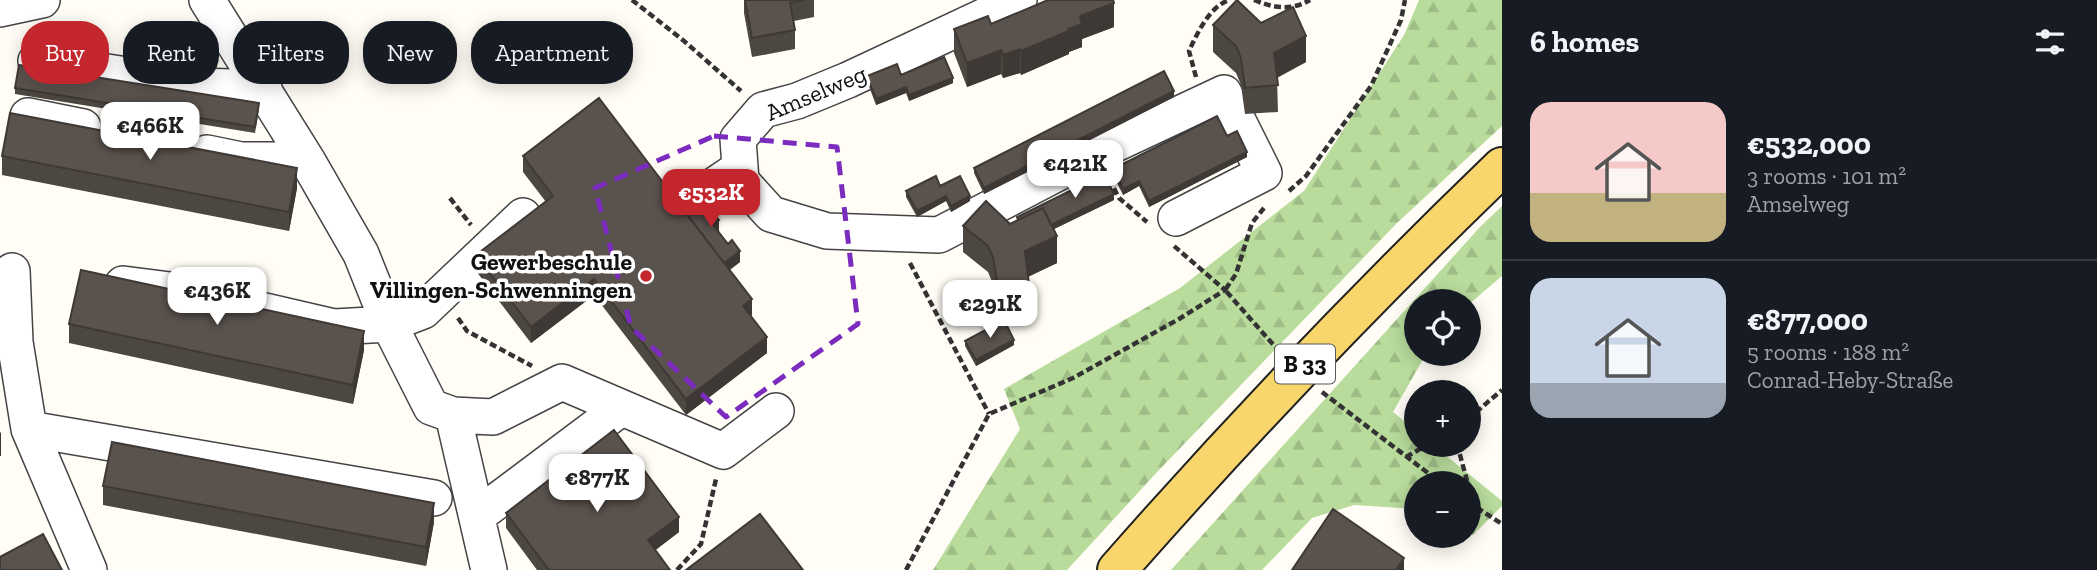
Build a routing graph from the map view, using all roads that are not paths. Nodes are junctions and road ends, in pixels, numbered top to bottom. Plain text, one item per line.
1 (38, 0) edge
2 (207, 0) edge
3 (1019, 0) edge
4 (0, 9) edge
5 (109, 72) edge
6 (264, 88) junction
7 (28, 116) edge
8 (108, 132) edge
9 (175, 146) edge
10 (307, 160) junction
11 (1502, 167) edge
12 (740, 168) junction
13 (685, 205) edge
14 (523, 216) edge
15 (1176, 218) dead end
16 (12, 271) dead end
17 (88, 279) edge
18 (389, 324) junction
19 (8, 336) edge
20 (621, 408) junction
21 (776, 411) dead end
22 (453, 415) junction
23 (29, 429) junction
24 (434, 498) dead end
25 (477, 516) junction
26 (89, 570) edge
27 (489, 570) edge
28 (1118, 570) edge

1 - 4 street
2 - 6 street
3 - 12 street, Amselweg
5 - 6 street
6 - 10 street
7 - 8 street
9 - 10 street
10 - 18 street
11 - 28 main road, B 33
12 - 13 street
12 - 15 street
14 - 18 street
16 - 19 street
17 - 18 street
18 - 22 street
19 - 23 street
20 - 21 street
20 - 22 street
20 - 25 street
22 - 25 street
23 - 24 street
23 - 26 street
25 - 27 street

